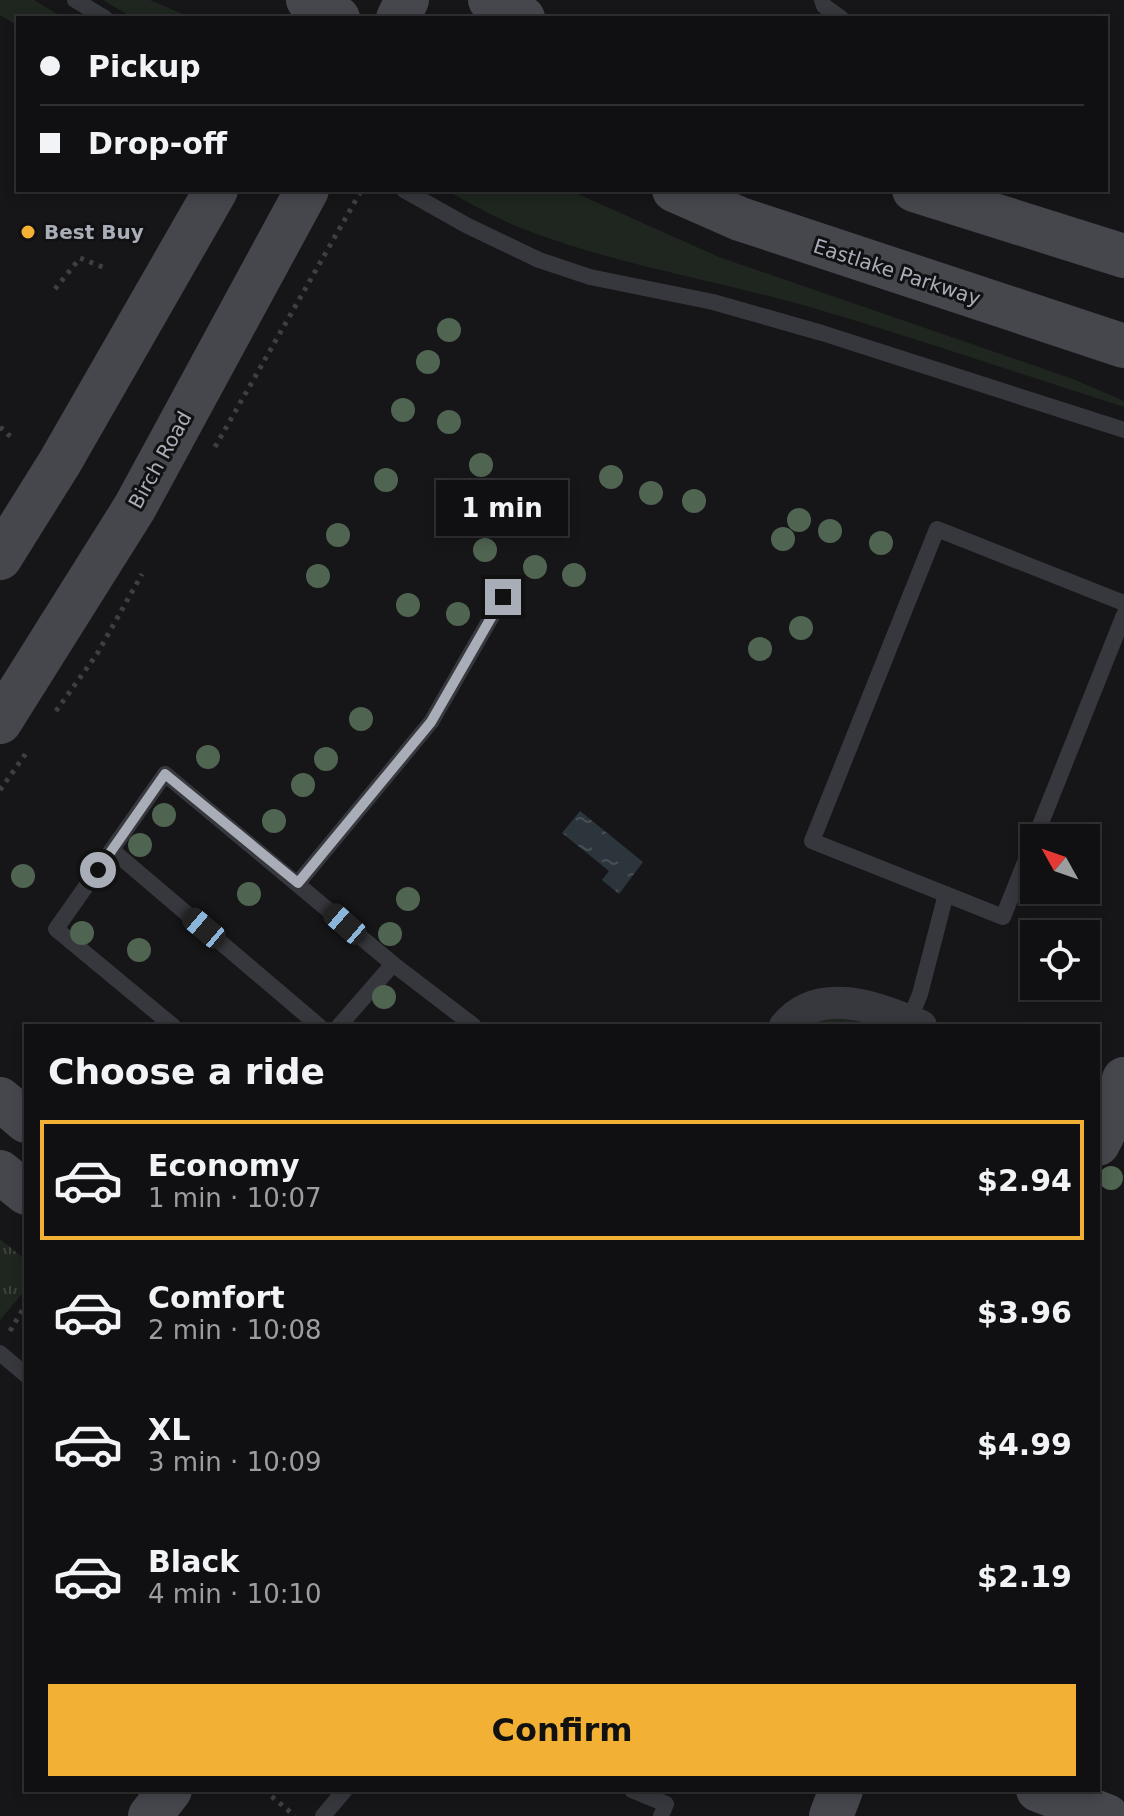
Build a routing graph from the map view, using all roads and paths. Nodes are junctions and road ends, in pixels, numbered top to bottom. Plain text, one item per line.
1 (75, 0) edge
2 (490, 0) edge
3 (822, 0) edge
4 (102, 16) edge
5 (519, 16) edge
6 (838, 16) edge
7 (215, 192) edge
8 (306, 192) edge
9 (408, 192) edge
10 (679, 192) edge
11 (920, 192) edge
12 (1124, 256) edge
13 (105, 268) dead end
14 (55, 289) dead end
15 (1124, 346) edge
16 (0, 427) edge
17 (1124, 430) edge
18 (12, 438) dead end
19 (0, 558) edge
20 (503, 597) dead end
21 (1124, 603) edge
22 (1124, 615) edge
23 (0, 722) edge
24 (1040, 824) edge
25 (112, 850) junction
26 (1020, 874) edge
27 (298, 883) junction
28 (946, 894) junction
29 (393, 964) junction
30 (915, 1023) edge
31 (171, 1024) edge
32 (317, 1024) edge
33 (341, 1024) edge
34 (471, 1024) edge
35 (787, 1024) edge
36 (0, 1099) edge
37 (24, 1119) edge
38 (0, 1172) edge
39 (24, 1191) edge
40 (24, 1308) edge
41 (3, 1345) edge
42 (24, 1372) edge
43 (168, 1792) edge
44 (266, 1792) edge
45 (343, 1792) edge
46 (637, 1792) edge
47 (840, 1792) edge
48 (1043, 1792) edge
49 (150, 1816) edge
50 (295, 1816) edge
51 (323, 1816) edge
52 (661, 1816) edge
53 (831, 1816) edge
54 (1107, 1816) edge

1 - 4 lane
2 - 5 main road
3 - 6 lane
7 - 19 main road
8 - 23 main road, Birch Road
9 - 17 lane
10 - 15 main road, Eastlake Parkway
11 - 12 main road
13 - 14 path
16 - 18 path
20 - 27 lane
21 - 28 lane
22 - 24 lane
25 - 27 lane
25 - 31 lane
25 - 32 lane
26 - 28 lane
27 - 29 lane
28 - 30 lane
29 - 33 lane
29 - 34 lane
30 - 35 street
36 - 37 main road
38 - 39 main road
40 - 41 path
41 - 42 lane
43 - 49 main road
44 - 50 path
45 - 51 lane
46 - 52 lane
47 - 53 main road
48 - 54 main road

